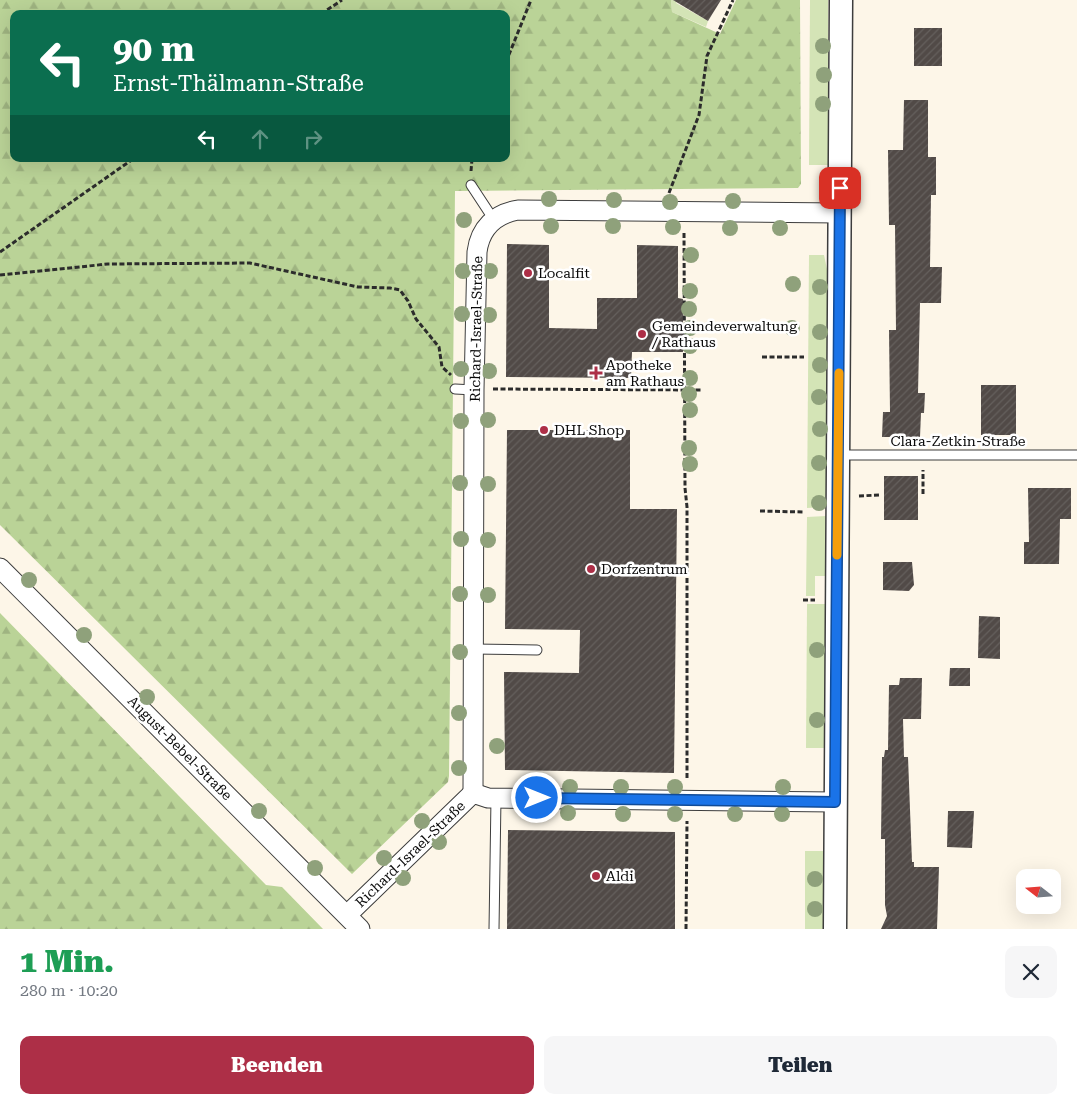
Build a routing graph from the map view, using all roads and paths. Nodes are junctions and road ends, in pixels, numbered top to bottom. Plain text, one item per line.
1 (342, 0) edge
2 (531, 0) edge
3 (733, 0) edge
4 (841, 0) edge
5 (328, 10) edge
6 (510, 52) edge
7 (129, 162) edge
8 (471, 185) dead end
9 (668, 195) dead end
10 (840, 213) junction
11 (494, 220) junction
12 (684, 233) dead end
13 (0, 252) edge
14 (0, 275) edge
15 (804, 357) dead end
16 (762, 358) dead end
17 (455, 379) dead end
18 (455, 389) dead end
19 (474, 390) junction
20 (684, 390) junction
21 (703, 390) dead end
22 (838, 455) junction
23 (1077, 455) edge
24 (915, 470) dead end
25 (923, 494) dead end
26 (870, 496) dead end
27 (879, 496) dead end
28 (760, 511) dead end
29 (803, 512) dead end
30 (0, 568) edge
31 (803, 600) dead end
32 (815, 600) dead end
33 (473, 649) junction
34 (537, 650) dead end
35 (687, 781) dead end
36 (473, 793) junction
37 (496, 798) junction
38 (835, 802) junction
39 (686, 820) dead end
40 (347, 915) junction
41 (360, 929) edge
42 (494, 929) edge
43 (686, 929) edge
44 (834, 929) edge

1 - 5 path
2 - 6 path
3 - 9 path
4 - 10 street
7 - 13 path
8 - 11 lane
10 - 11 street, Richard-Israel-Straße
10 - 22 street
11 - 19 street, Richard-Israel-Straße
12 - 20 path
14 - 17 path
15 - 16 path
18 - 19 lane
19 - 20 path
19 - 33 street, Richard-Israel-Straße
20 - 21 path
20 - 35 path
22 - 23 lane, Clara-Zetkin-Straße
22 - 38 street
24 - 25 path
26 - 27 path
28 - 29 path
30 - 40 street, August-Bebel-Straße
31 - 32 path
33 - 34 lane
33 - 36 street, Richard-Israel-Straße
36 - 37 street, Richard-Israel-Straße
36 - 40 street, Richard-Israel-Straße
37 - 38 street, Richard-Israel-Straße
37 - 42 lane
38 - 44 street
39 - 43 path
40 - 41 street, August-Bebel-Straße

